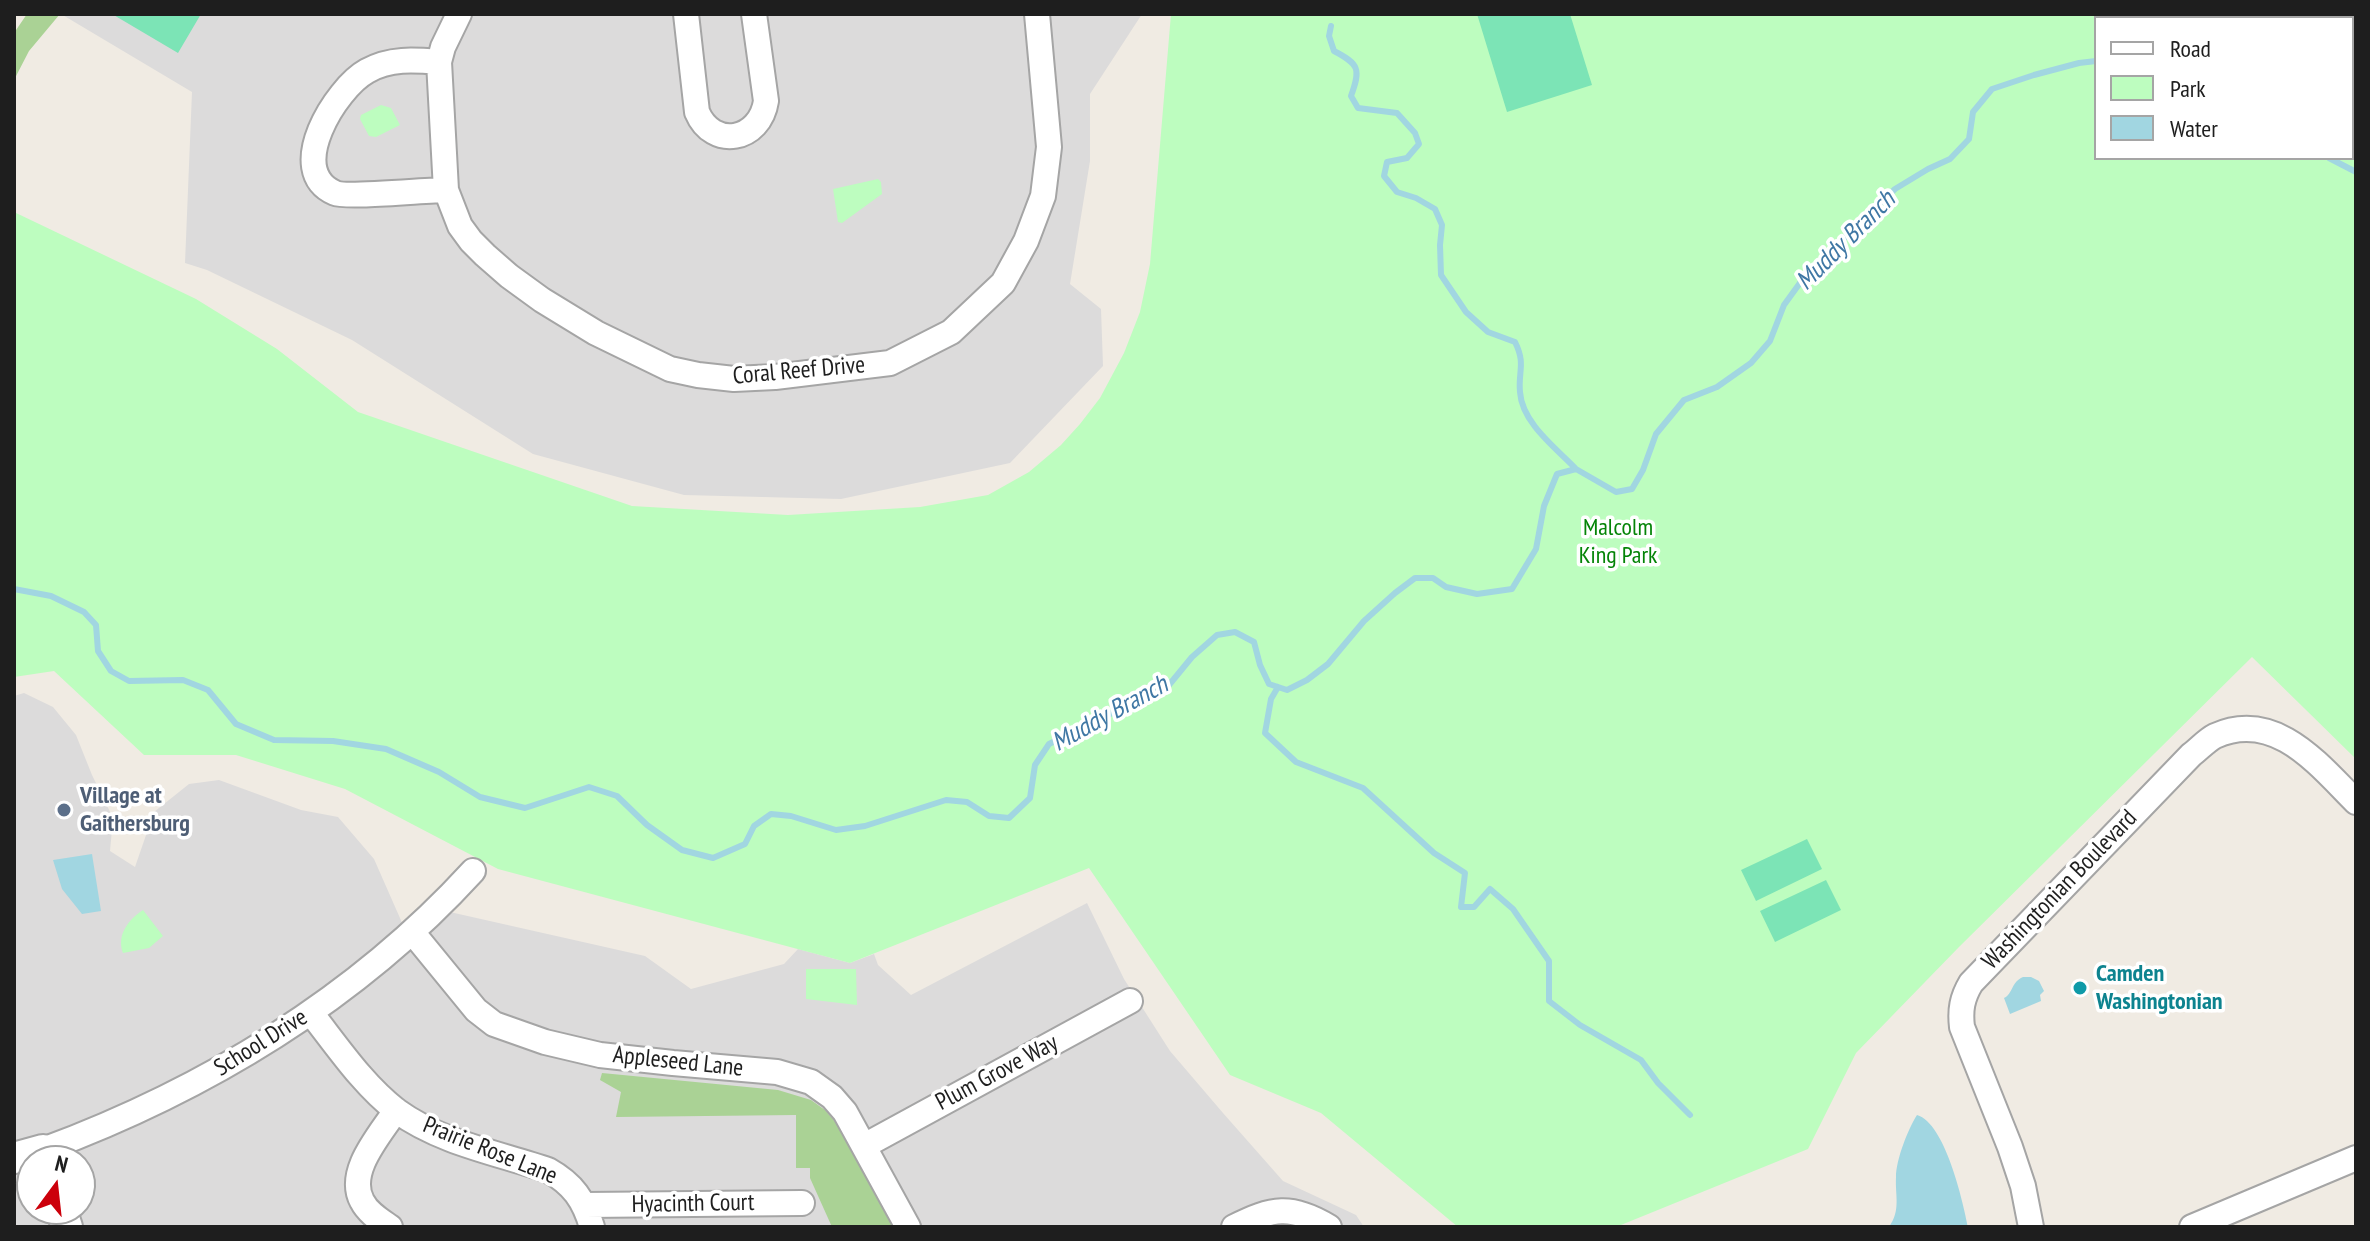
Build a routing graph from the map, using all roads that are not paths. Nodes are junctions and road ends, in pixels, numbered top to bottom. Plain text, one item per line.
1 (459, 14) edge
2 (686, 14) edge
3 (754, 14) edge
4 (1037, 14) edge
5 (439, 62) junction
6 (446, 190) junction
7 (2356, 802) edge
8 (473, 871) dead end
9 (413, 933) junction
10 (1130, 1001) dead end
11 (311, 1013) junction
12 (396, 1110) junction
13 (67, 1145) edge
14 (864, 1146) junction
15 (2356, 1158) edge
16 (802, 1203) dead end
17 (589, 1216) edge
18 (390, 1227) edge
19 (908, 1227) edge
20 (1234, 1227) edge
21 (1329, 1227) edge
22 (2031, 1227) edge
23 (2192, 1227) edge

1 - 5 street, Coral Reef Drive
2 - 3 street
4 - 6 street, Coral Reef Drive
5 - 6 street, Coral Reef Drive
5 - 6 street
7 - 22 street, Washingtonian Boulevard
8 - 9 street, School Drive
9 - 11 street, School Drive
9 - 14 street, Appleseed Lane
10 - 14 street, Plum Grove Way
11 - 12 street, Prairie Rose Lane
11 - 13 street, School Drive
12 - 17 street, Prairie Rose Lane
12 - 18 street
14 - 19 street, Appleseed Lane
15 - 23 street
16 - 17 street, Hyacinth Court
20 - 21 street

